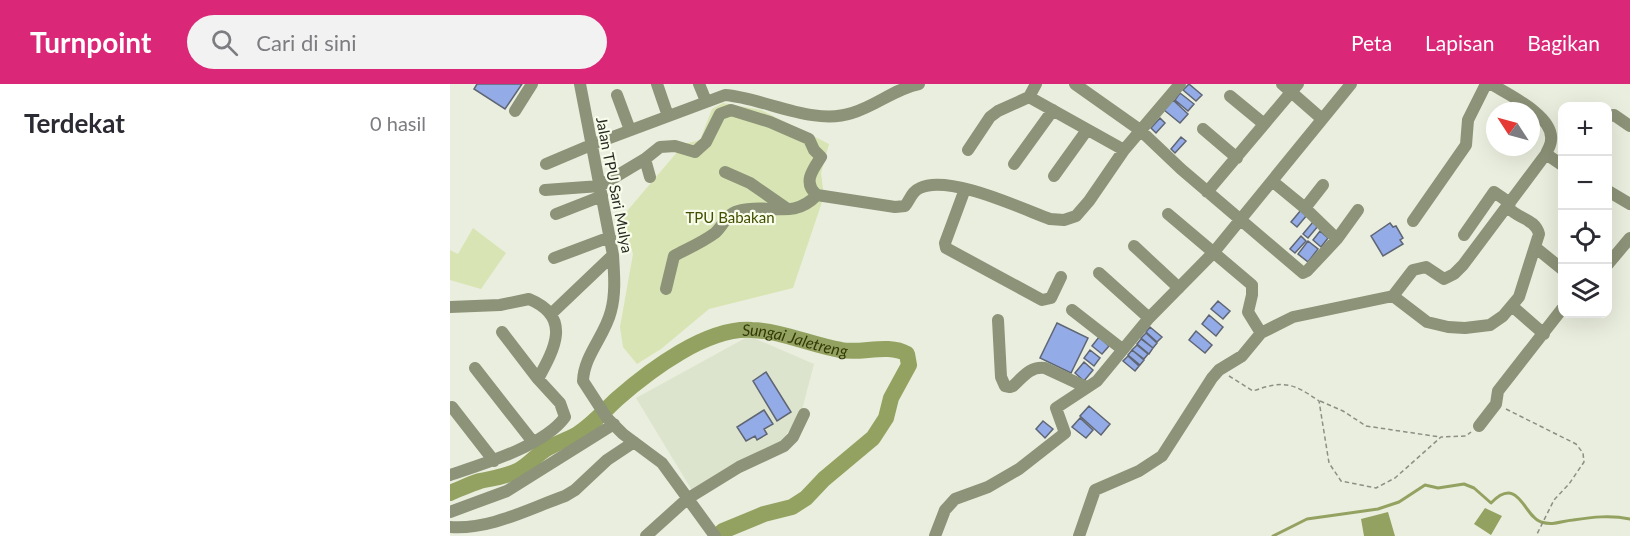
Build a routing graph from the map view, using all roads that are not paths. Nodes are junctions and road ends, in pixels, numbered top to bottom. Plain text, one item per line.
1 (532, 84) edge
2 (580, 84) edge
3 (657, 84) edge
4 (699, 84) edge
5 (920, 84) edge
6 (1036, 84) edge
7 (1075, 84) edge
8 (1180, 84) edge
9 (1351, 84) edge
10 (1486, 84) edge
11 (1491, 84) edge
12 (1291, 86) edge
13 (617, 95) dead end
14 (1230, 96) dead end
15 (1029, 97) junction
16 (706, 101) junction
17 (1053, 110) junction
18 (515, 111) dead end
19 (1612, 115) edge
20 (668, 116) junction
21 (1322, 119) junction
22 (1630, 122) edge
23 (1264, 124) junction
24 (1203, 129) dead end
25 (1549, 129) junction
26 (630, 130) junction
27 (1087, 130) junction
28 (1140, 130) junction
29 (1558, 130) edge
30 (591, 145) junction
31 (968, 150) dead end
32 (1124, 150) junction
33 (1546, 154) junction
34 (1237, 158) junction
35 (645, 159) junction
36 (1558, 162) edge
37 (546, 164) dead end
38 (1014, 164) dead end
39 (725, 172) dead end
40 (1054, 176) dead end
41 (650, 177) dead end
42 (1272, 181) junction
43 (1323, 185) dead end
44 (965, 189) junction
45 (545, 190) dead end
46 (601, 191) junction
47 (1207, 192) junction
48 (1612, 193) edge
49 (817, 195) junction
50 (1630, 204) edge
51 (1509, 205) junction
52 (1305, 208) junction
53 (787, 209) junction
54 (1358, 210) dead end
55 (556, 214) dead end
56 (1168, 214) dead end
57 (1240, 220) junction
58 (1413, 221) dead end
59 (1464, 235) dead end
60 (610, 237) junction
61 (1630, 238) edge
62 (1338, 239) junction
63 (1134, 246) dead end
64 (1536, 248) junction
65 (1214, 252) junction
66 (613, 255) junction
67 (554, 258) dead end
68 (1612, 259) edge
69 (1558, 265) edge
70 (1099, 273) dead end
71 (1061, 277) dead end
72 (666, 288) dead end
73 (1179, 288) junction
74 (1392, 296) junction
75 (1512, 306) junction
76 (450, 307) edge
77 (1072, 310) dead end
78 (551, 314) junction
79 (1558, 316) edge
80 (1149, 318) junction
81 (998, 320) dead end
82 (501, 332) dead end
83 (1261, 333) junction
84 (1544, 334) junction
85 (1122, 349) junction
86 (475, 368) dead end
87 (538, 379) junction
88 (1086, 387) junction
89 (452, 407) dead end
90 (804, 414) dead end
91 (611, 421) junction
92 (1479, 426) road end
93 (533, 442) junction
94 (634, 442) junction
95 (494, 460) junction
96 (451, 474) edge
97 (687, 499) junction
98 (450, 512) edge
99 (450, 527) edge
100 (712, 532) edge
101 (646, 536) edge
102 (935, 536) edge
103 (1079, 536) edge

1 - 18 street
2 - 30 street, Jalan TPU Sari Mulya
3 - 20 street
4 - 16 street
5 - 16 street
6 - 15 street
7 - 28 street
8 - 28 street
9 - 21 street
10 - 58 street
11 - 25 street
12 - 21 street
12 - 23 street
13 - 26 street
14 - 23 street
15 - 17 street
15 - 31 street
16 - 20 street
17 - 27 street
17 - 38 street
19 - 22 street
20 - 26 street
21 - 42 street
23 - 34 street
24 - 34 street
25 - 29 street
25 - 33 street
26 - 30 street
27 - 32 street
27 - 40 street
28 - 32 street
28 - 47 street
30 - 37 street
30 - 46 street, Jalan TPU Sari Mulya
32 - 44 street
33 - 36 street
33 - 51 street
34 - 47 street
35 - 41 street
35 - 46 street
35 - 49 street
39 - 53 street
42 - 52 street
42 - 57 street
43 - 52 street
44 - 49 street
44 - 71 street
45 - 46 street
46 - 55 street
46 - 60 street, Jalan TPU Sari Mulya
47 - 57 street
48 - 50 street
49 - 53 street
51 - 59 street
51 - 64 street
51 - 74 street
52 - 62 street
53 - 72 street
54 - 62 street
56 - 65 street
57 - 62 street
57 - 65 street
60 - 66 street, Jalan TPU Sari Mulya
60 - 67 street
61 - 68 street
63 - 73 street
64 - 69 street
64 - 75 street
65 - 73 street
65 - 83 street
66 - 78 street
66 - 91 street, Jalan TPU Sari Mulya
70 - 80 street
73 - 80 street
74 - 75 street
74 - 83 street
75 - 84 street
76 - 78 street
77 - 85 street
78 - 87 street
79 - 84 street
80 - 85 street
81 - 88 street
82 - 87 street
83 - 103 street
84 - 92 street
85 - 88 street
86 - 93 street
87 - 93 street
88 - 102 street
89 - 95 street
90 - 97 street
91 - 94 street
91 - 98 street
93 - 95 street
94 - 97 street
94 - 99 street
95 - 96 street
97 - 100 street
97 - 101 street

